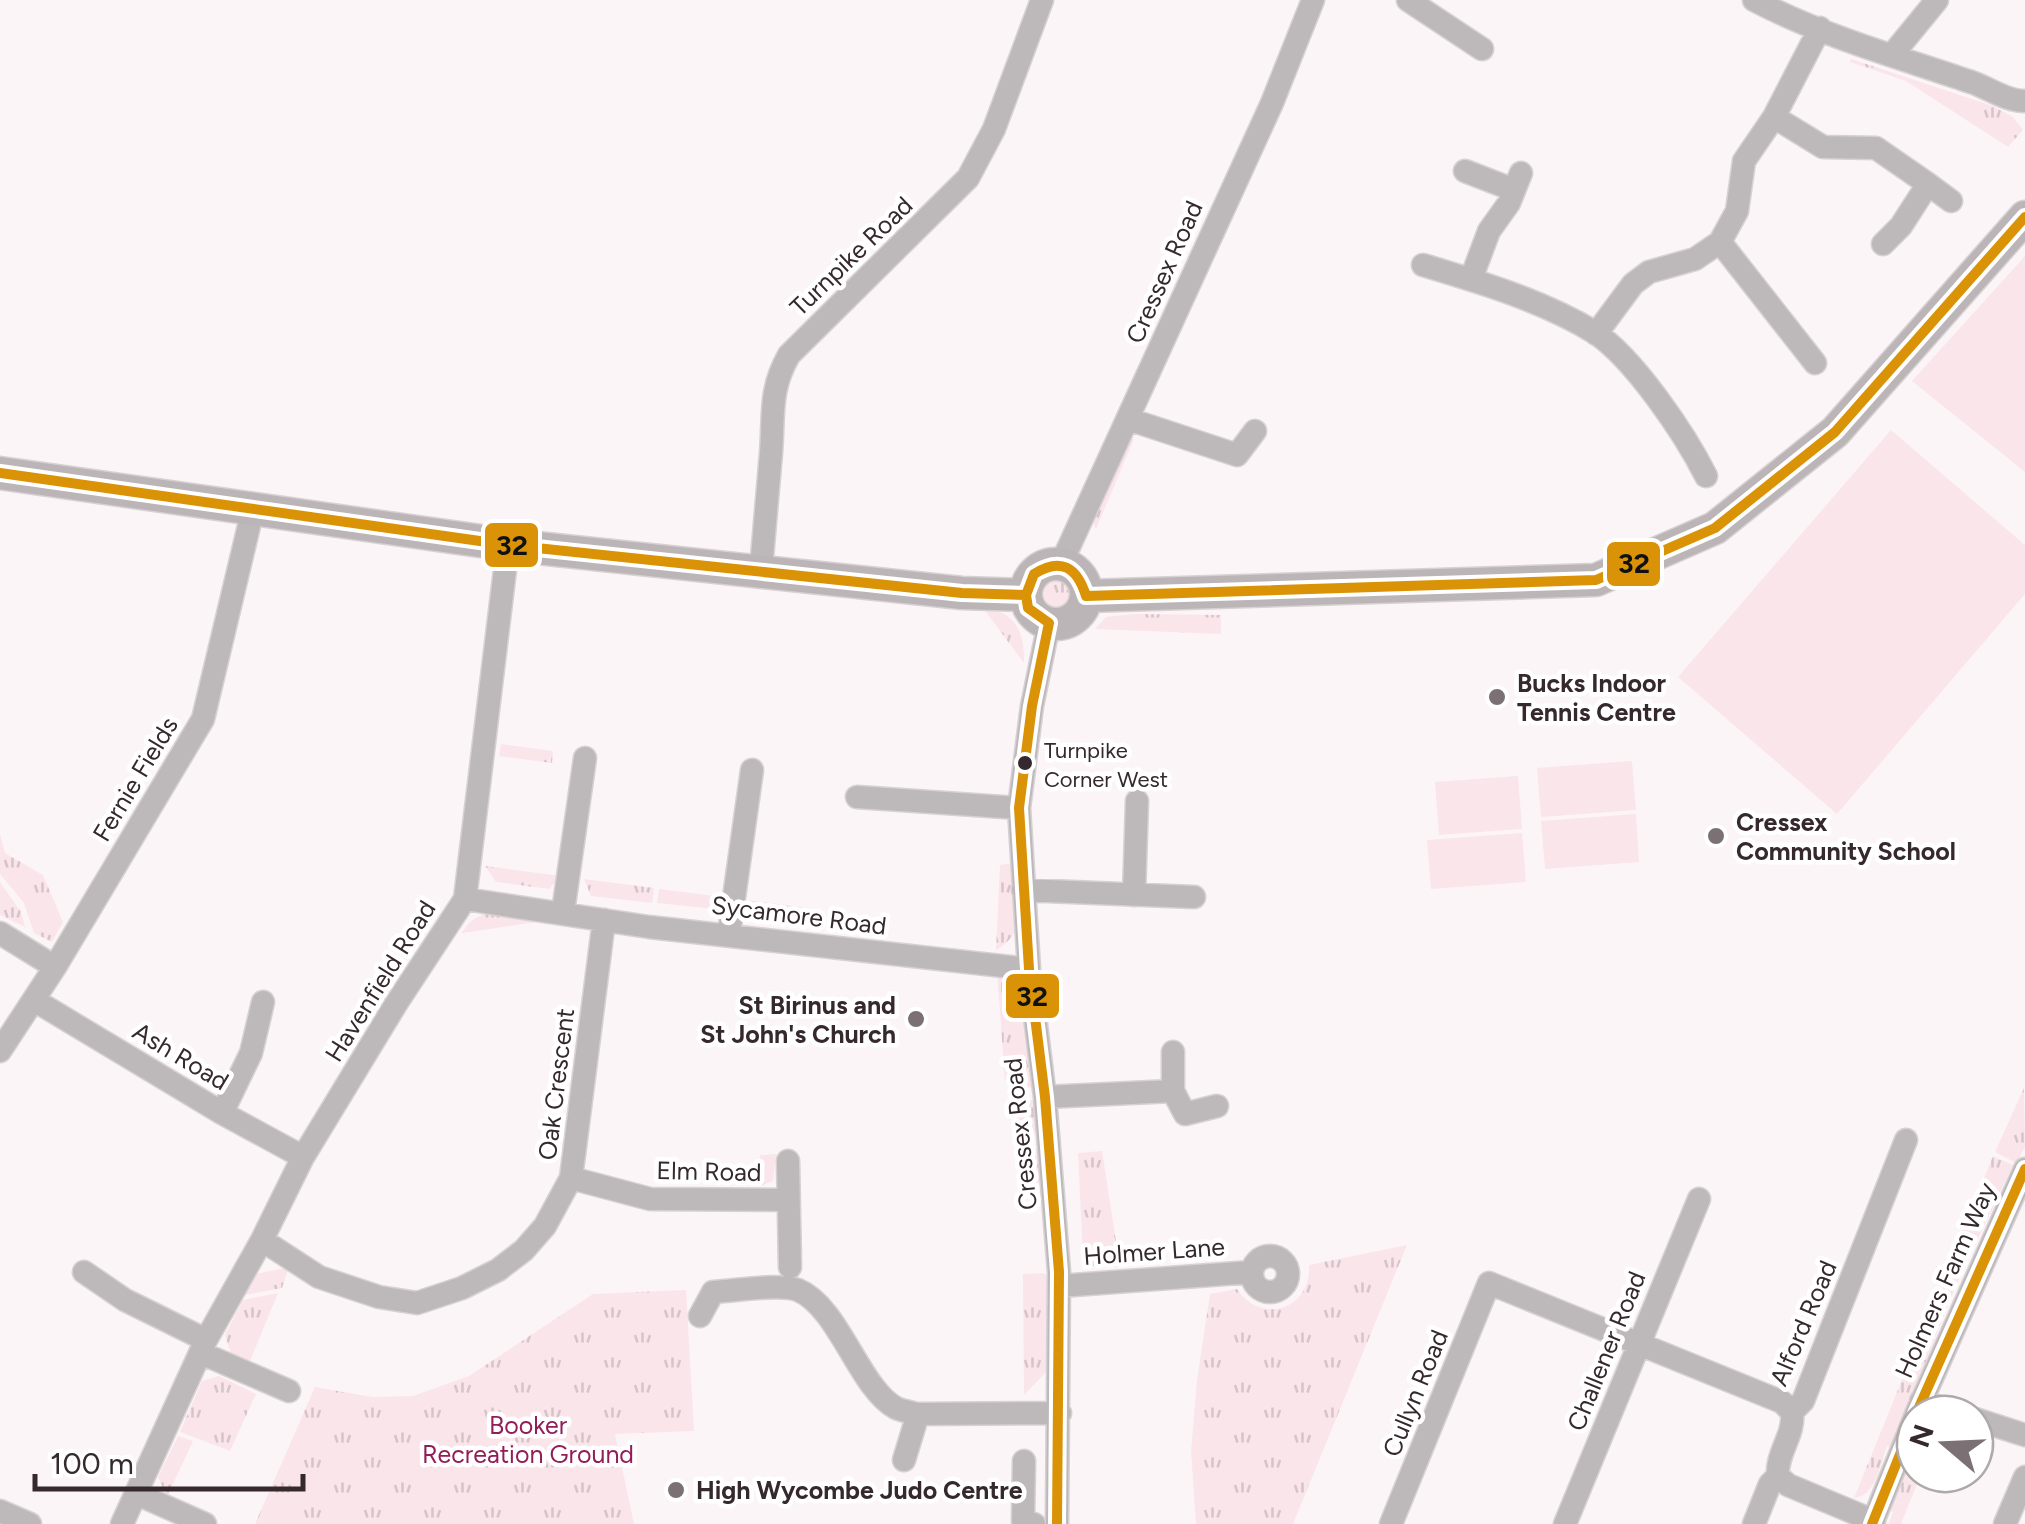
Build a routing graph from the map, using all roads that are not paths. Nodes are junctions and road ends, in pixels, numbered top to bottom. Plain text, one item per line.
1 (1042, 0) edge
2 (1313, 0) edge
3 (1408, 0) edge
4 (1754, 0) edge
5 (1937, 0) edge
6 (1820, 28) junction
7 (1482, 49) dead end
8 (1892, 55) junction
9 (2022, 106) edge
10 (1774, 118) junction
11 (1465, 170) dead end
12 (1928, 184) junction
13 (1952, 201) dead end
14 (2025, 217) edge
15 (1720, 242) junction
16 (1883, 244) dead end
17 (1423, 265) dead end
18 (1471, 279) junction
19 (1596, 334) junction
20 (1815, 363) dead end
21 (1128, 419) junction
22 (1255, 431) dead end
23 (1706, 476) dead end
24 (1, 478) edge
25 (254, 510) junction
26 (508, 545) junction
27 (1061, 564) junction
28 (761, 569) junction
29 (1026, 596) junction
30 (1086, 596) junction
31 (1049, 623) junction
32 (585, 758) dead end
33 (752, 770) dead end
34 (858, 797) dead end
35 (1138, 801) dead end
36 (1019, 808) junction
37 (1023, 890) junction
38 (1134, 895) junction
39 (464, 898) junction
40 (1194, 898) dead end
41 (563, 912) junction
42 (604, 920) junction
43 (0, 933) edge
44 (730, 933) junction
45 (55, 967) junction
46 (1029, 969) junction
47 (34, 1000) junction
48 (262, 1002) dead end
49 (0, 1050) edge
50 (1173, 1052) dead end
51 (1173, 1091) junction
52 (1045, 1097) junction
53 (1217, 1106) dead end
54 (222, 1113) junction
55 (1906, 1140) dead end
56 (303, 1157) junction
57 (788, 1161) dead end
58 (2025, 1168) edge
59 (572, 1178) junction
60 (1699, 1199) dead end
61 (787, 1200) junction
62 (262, 1240) junction
63 (790, 1268) dead end
64 (84, 1272) dead end
65 (1252, 1272) dead end
66 (1060, 1286) junction
67 (700, 1316) dead end
68 (1638, 1343) junction
69 (203, 1346) junction
70 (289, 1391) dead end
71 (1925, 1394) edge
72 (1792, 1412) junction
73 (1060, 1413) junction
74 (918, 1414) junction
75 (1995, 1425) edge
76 (2025, 1435) edge
77 (904, 1460) dead end
78 (1024, 1461) dead end
79 (1895, 1466) edge
80 (1778, 1476) junction
81 (2025, 1477) edge
82 (138, 1494) junction
83 (0, 1511) edge
84 (1873, 1522) edge
85 (30, 1524) edge
86 (122, 1524) edge
87 (204, 1524) edge
88 (1034, 1524) edge
89 (1057, 1524) edge
90 (1391, 1524) edge
91 (1564, 1524) edge
92 (1754, 1524) edge
93 (2005, 1524) edge

1 - 28 street, Turnpike Road
2 - 21 street, Cressex Road
3 - 7 street
4 - 6 street
5 - 8 street
6 - 8 street
6 - 10 street
8 - 9 street
10 - 12 street
10 - 15 street
11 - 18 street
12 - 13 street
12 - 16 street
14 - 30 highway
15 - 19 street
15 - 20 street
17 - 18 street
18 - 19 street
19 - 23 street
21 - 22 street
21 - 27 street, Cressex Road
24 - 25 highway
25 - 26 highway
25 - 45 street, Fernie Fields
26 - 28 highway
26 - 39 street, Havenfield Road
27 - 29 highway
27 - 30 highway
28 - 29 highway
29 - 31 highway
30 - 31 highway
31 - 36 street, Cressex Road
32 - 41 street
33 - 44 street
34 - 36 street
35 - 38 street
36 - 37 street, Cressex Road
37 - 38 street
37 - 46 street, Cressex Road
38 - 40 street
39 - 41 street, Sycamore Road
39 - 56 street, Havenfield Road
41 - 42 street, Sycamore Road
42 - 44 street, Sycamore Road
42 - 59 street, Oak Crescent
43 - 45 street
44 - 46 street, Sycamore Road
45 - 47 street, Fernie Fields
46 - 52 street, Cressex Road
47 - 49 street, Fernie Fields
47 - 54 street, Ash Road
48 - 54 street
50 - 51 street
51 - 52 street
51 - 53 street
52 - 66 street, Cressex Road
54 - 56 street, Ash Road
55 - 72 street, Alford Road
56 - 62 street, Havenfield Road
57 - 61 street, Elm Road
58 - 71 street, Holmers Farm Way
59 - 61 street, Elm Road
59 - 62 street, Oak Crescent
60 - 68 street, Challener Road
61 - 63 street, Elm Road
62 - 69 street, Havenfield Road
64 - 69 street
65 - 66 street, Holmer Lane
66 - 73 street, Cressex Road
67 - 74 street
68 - 72 street
68 - 90 street, Cullyn Road
68 - 91 street, Challener Road
69 - 70 street
69 - 82 street, Havenfield Road
72 - 80 street, Alford Road
73 - 74 street
73 - 89 street, Cressex Road
74 - 77 street
75 - 76 street
78 - 88 street
79 - 84 street, Holmers Farm Way
80 - 84 street
80 - 92 street, Alford Road
81 - 93 street
82 - 86 street, Havenfield Road
82 - 87 street
83 - 85 street

